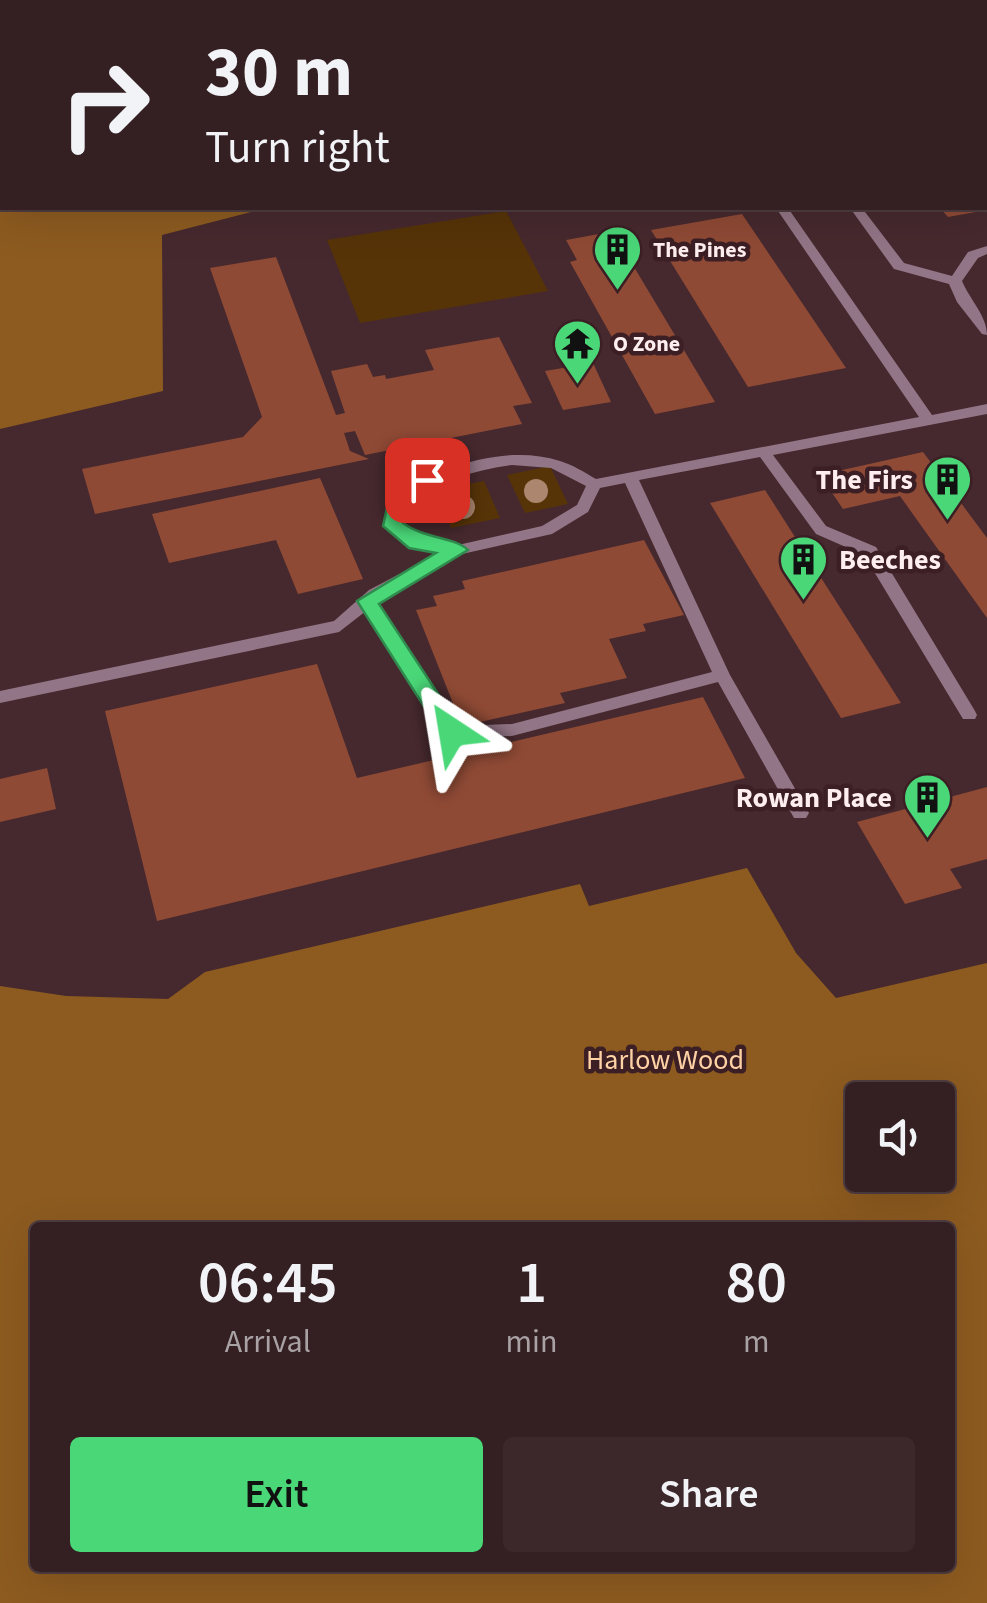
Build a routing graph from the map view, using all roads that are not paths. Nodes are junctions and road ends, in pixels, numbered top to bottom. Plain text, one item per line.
1 (783, 210) edge
2 (857, 210) edge
3 (987, 250) edge
4 (955, 281) junction
5 (987, 331) edge
6 (987, 409) edge
7 (928, 420) junction
8 (763, 451) junction
9 (629, 476) junction
10 (594, 484) junction
11 (458, 550) junction
12 (367, 601) junction
13 (722, 674) junction
14 (0, 697) edge
15 (969, 715) dead end
16 (800, 812) dead end

1 - 7 lane
2 - 4 lane
3 - 4 lane
4 - 5 lane
6 - 7 lane
7 - 8 lane
8 - 9 lane
8 - 15 lane
9 - 10 lane
9 - 13 lane
10 - 11 lane
10 - 11 lane
11 - 12 lane
12 - 13 lane
12 - 14 lane
13 - 16 lane

